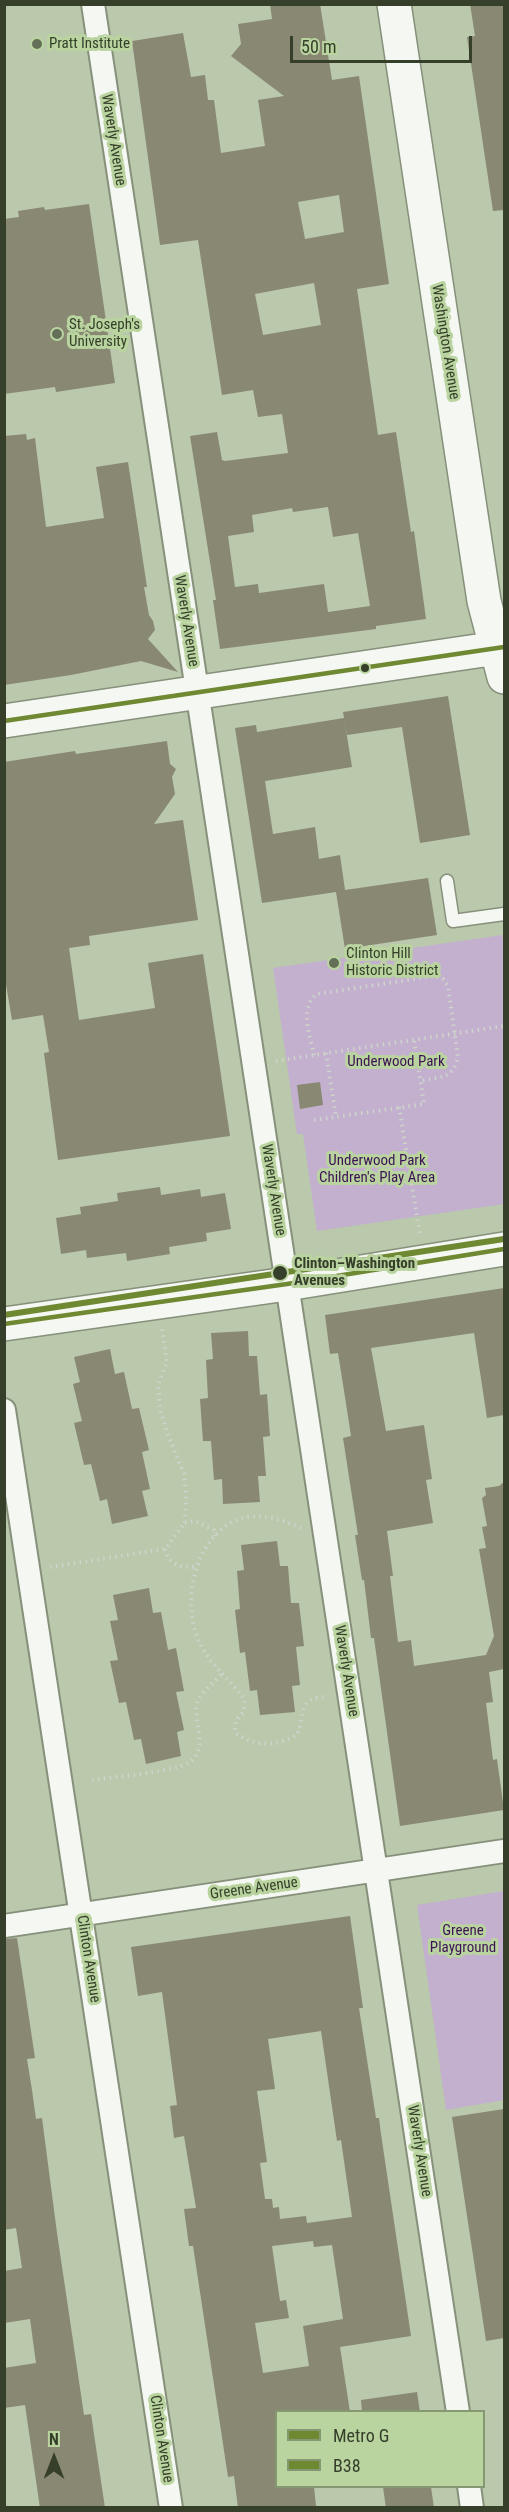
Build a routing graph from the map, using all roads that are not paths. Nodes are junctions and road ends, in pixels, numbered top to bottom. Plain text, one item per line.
1 (93, 4) edge
2 (394, 4) edge
3 (502, 657) edge
4 (196, 691) junction
5 (4, 721) edge
6 (447, 881) dead end
7 (504, 914) edge
8 (504, 1249) edge
9 (287, 1284) junction
10 (4, 1324) edge
11 (4, 1410) edge
12 (504, 1851) edge
13 (376, 1871) junction
14 (82, 1914) junction
15 (4, 1926) edge
16 (458, 2410) edge
17 (469, 2488) edge
18 (171, 2508) edge
19 (472, 2508) edge

1 - 4 street, Waverly Avenue
2 - 3 main road, Washington Avenue
3 - 4 main road
4 - 5 main road
4 - 9 street, Waverly Avenue
6 - 7 lane
8 - 9 main road
9 - 10 main road
9 - 13 street, Waverly Avenue
11 - 14 street, Clinton Avenue
12 - 13 street, Greene Avenue
13 - 14 street, Greene Avenue
13 - 16 street, Waverly Avenue
14 - 15 street, Greene Avenue
14 - 18 street, Clinton Avenue
17 - 19 street

